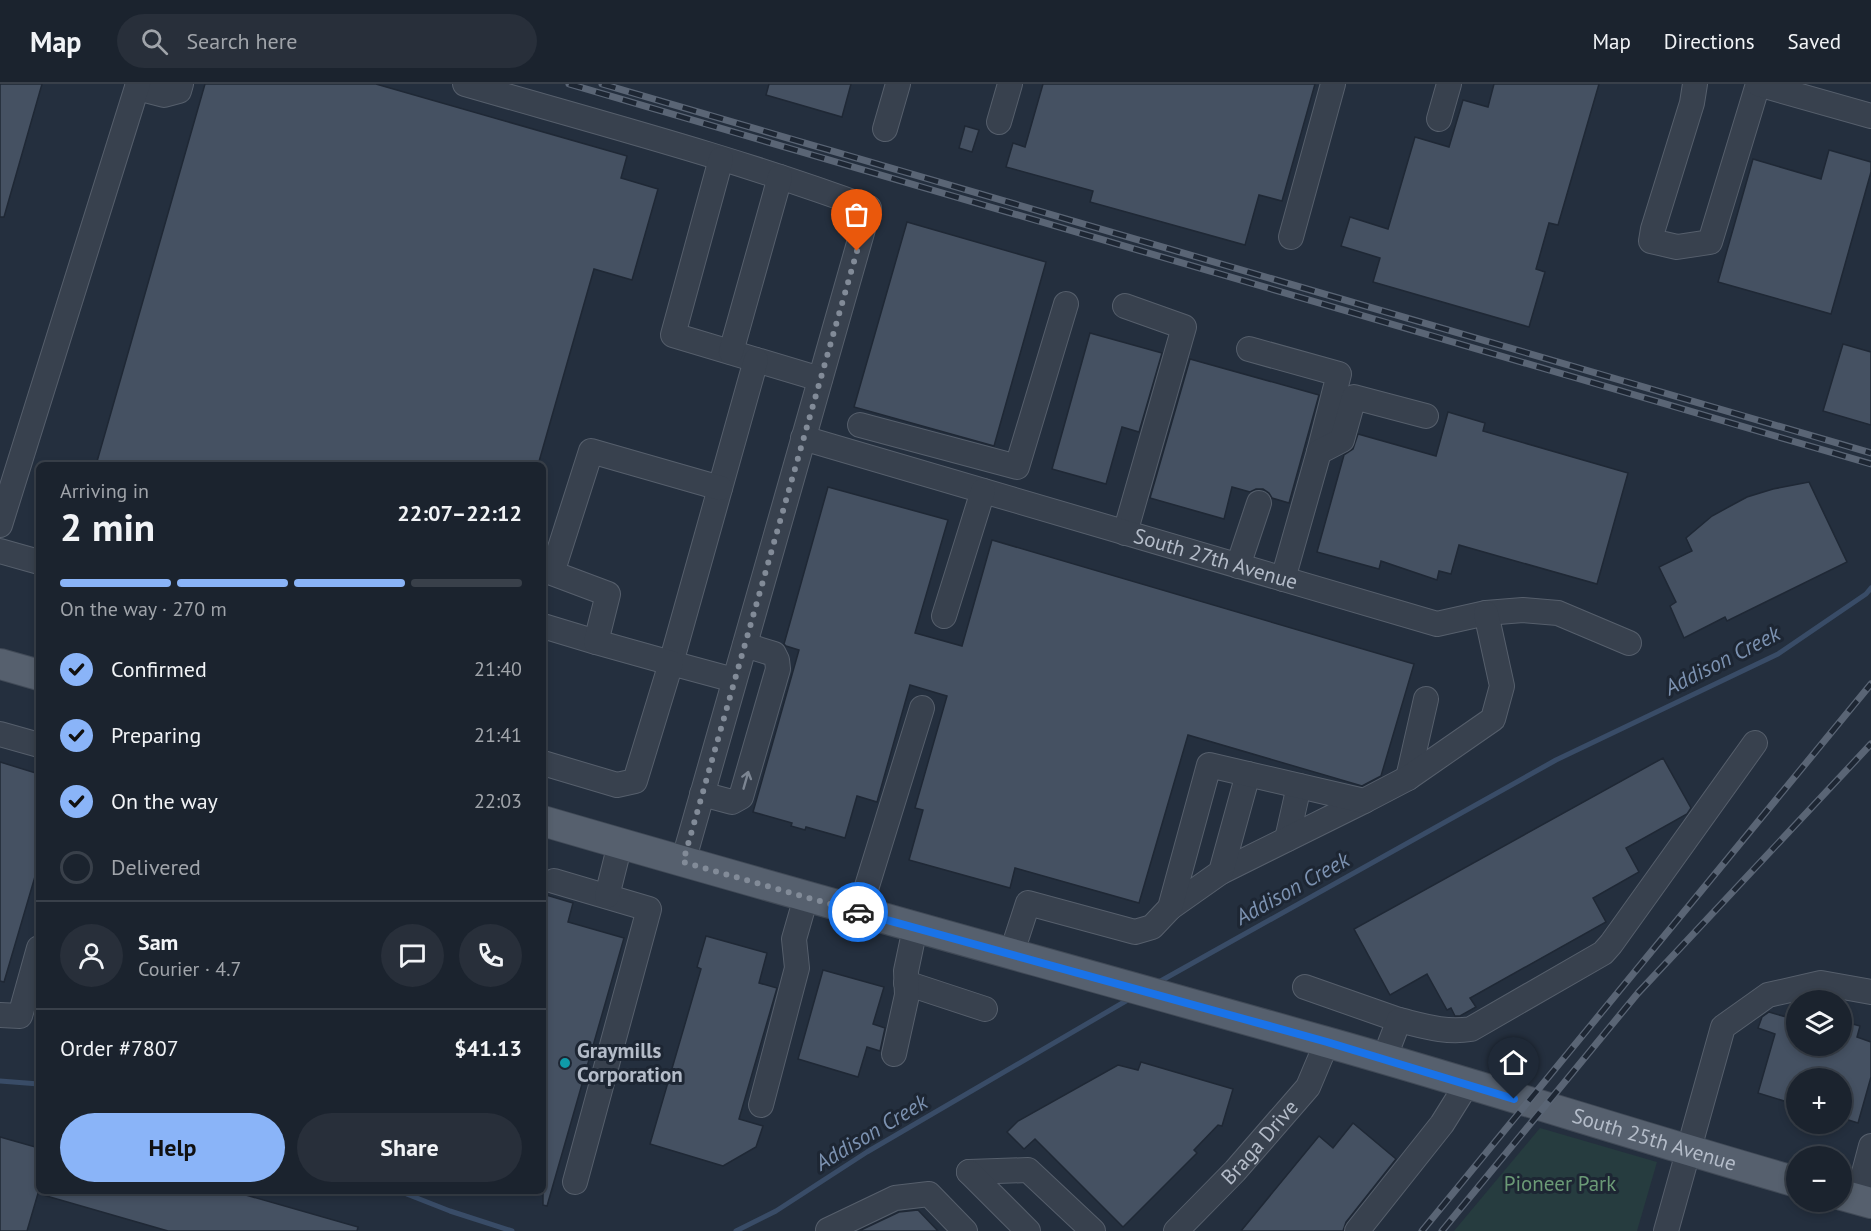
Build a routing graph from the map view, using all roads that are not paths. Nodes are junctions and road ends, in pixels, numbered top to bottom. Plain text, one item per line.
1 (181, 84) edge
2 (465, 84) edge
3 (898, 84) edge
4 (1010, 84) edge
5 (1333, 84) edge
6 (1449, 84) edge
7 (1695, 84) edge
8 (1758, 84) edge
9 (137, 86) edge
10 (1871, 116) edge
11 (1438, 119) dead end
12 (999, 122) dead end
13 (885, 129) dead end
14 (722, 159) junction
15 (780, 177) junction
16 (1291, 237) dead end
17 (1066, 304) dead end
18 (1125, 306) dead end
19 (1249, 349) dead end
20 (731, 352) junction
21 (756, 360) junction
22 (820, 379) junction
23 (1426, 416) dead end
24 (860, 424) dead end
25 (803, 438) junction
26 (1319, 452) junction
27 (980, 457) junction
28 (720, 488) junction
29 (978, 490) junction
30 (1259, 503) dead end
31 (0, 525) edge
32 (1125, 533) junction
33 (0, 551) edge
34 (36, 561) edge
35 (1238, 566) junction
36 (548, 576) edge
37 (1283, 579) junction
38 (1486, 613) junction
39 (944, 616) dead end
40 (546, 627) edge
41 (596, 642) junction
42 (1629, 643) dead end
43 (745, 645) junction
44 (671, 663) junction
45 (0, 664) edge
46 (36, 674) edge
47 (734, 680) junction
48 (1426, 699) dead end
49 (922, 708) dead end
50 (0, 734) edge
51 (1755, 743) dead end
52 (36, 744) edge
53 (546, 765) edge
54 (1248, 774) junction
55 (1408, 778) junction
56 (1299, 786) junction
57 (702, 794) junction
58 (1364, 801) junction
59 (546, 822) edge
60 (1287, 839) junction
61 (620, 844) junction
62 (683, 862) junction
63 (1221, 872) junction
64 (554, 881) dead end
65 (607, 896) junction
66 (806, 897) junction
67 (1170, 908) junction
68 (859, 912) junction
69 (915, 928) junction
70 (1011, 955) junction
71 (36, 959) edge
72 (906, 983) junction
73 (1305, 987) dead end
74 (1871, 992) edge
75 (986, 1009) dead end
76 (20, 1017) edge
77 (1399, 1020) junction
78 (1327, 1042) junction
79 (894, 1054) dead end
80 (1384, 1059) junction
81 (1467, 1084) junction
82 (761, 1105) dead end
83 (1871, 1146) edge
84 (1690, 1152) junction
85 (1786, 1179) edge
86 (575, 1182) dead end
87 (1856, 1199) edge
88 (828, 1230) edge
89 (965, 1231) edge
90 (1028, 1231) edge
91 (1093, 1231) edge
92 (1176, 1231) edge
93 (1357, 1231) edge
94 (1666, 1231) edge

1 - 9 street
2 - 14 street
3 - 13 street
4 - 12 street
5 - 16 street
6 - 11 street
7 - 8 street
8 - 10 street
9 - 31 street
14 - 15 street
14 - 20 street
15 - 20 street
15 - 22 street
17 - 27 street
18 - 32 street
19 - 26 street
20 - 21 street
21 - 22 street
21 - 28 street
22 - 25 street
23 - 26 street
24 - 27 street
25 - 29 street, South 27th Avenue
25 - 43 street
26 - 37 street
27 - 29 street
28 - 36 street
28 - 44 street
29 - 32 street, South 27th Avenue
29 - 39 street
30 - 35 street
32 - 35 street, South 27th Avenue
33 - 34 street
35 - 37 street, South 27th Avenue
36 - 41 street
37 - 38 street, South 27th Avenue
38 - 42 street, South 27th Avenue
38 - 55 street
40 - 41 street
41 - 44 street
43 - 47 street
57 -> 43 street
44 - 47 street
44 - 53 street
45 - 46 main road
47 - 57 street
48 - 55 street
49 - 68 street
50 - 52 street
51 - 77 street
54 - 56 street
54 - 63 street
54 - 67 street
55 - 58 street
56 - 58 street
56 - 60 street
57 - 62 street
58 - 60 street
59 - 61 main road, South 25th Avenue
60 - 63 street
61 - 62 main road, South 25th Avenue
61 - 65 street
62 - 66 main road, South 25th Avenue
63 - 67 street
64 - 65 street
65 - 86 street
66 - 68 main road, South 25th Avenue
66 - 82 street
67 - 70 street
68 - 69 main road, South 25th Avenue
69 - 70 main road, South 25th Avenue
69 - 72 street
70 - 78 main road, South 25th Avenue
71 - 76 street
72 - 75 street
72 - 79 street
73 - 77 street
74 - 84 street
77 - 80 street
78 - 80 main road, South 25th Avenue
78 - 92 street, Braga Drive
80 - 81 main road, South 25th Avenue
81 - 84 main road, South 25th Avenue
81 - 93 street
83 - 87 street
84 - 85 main road, South 25th Avenue
84 - 94 street
88 - 89 street
90 - 91 street

